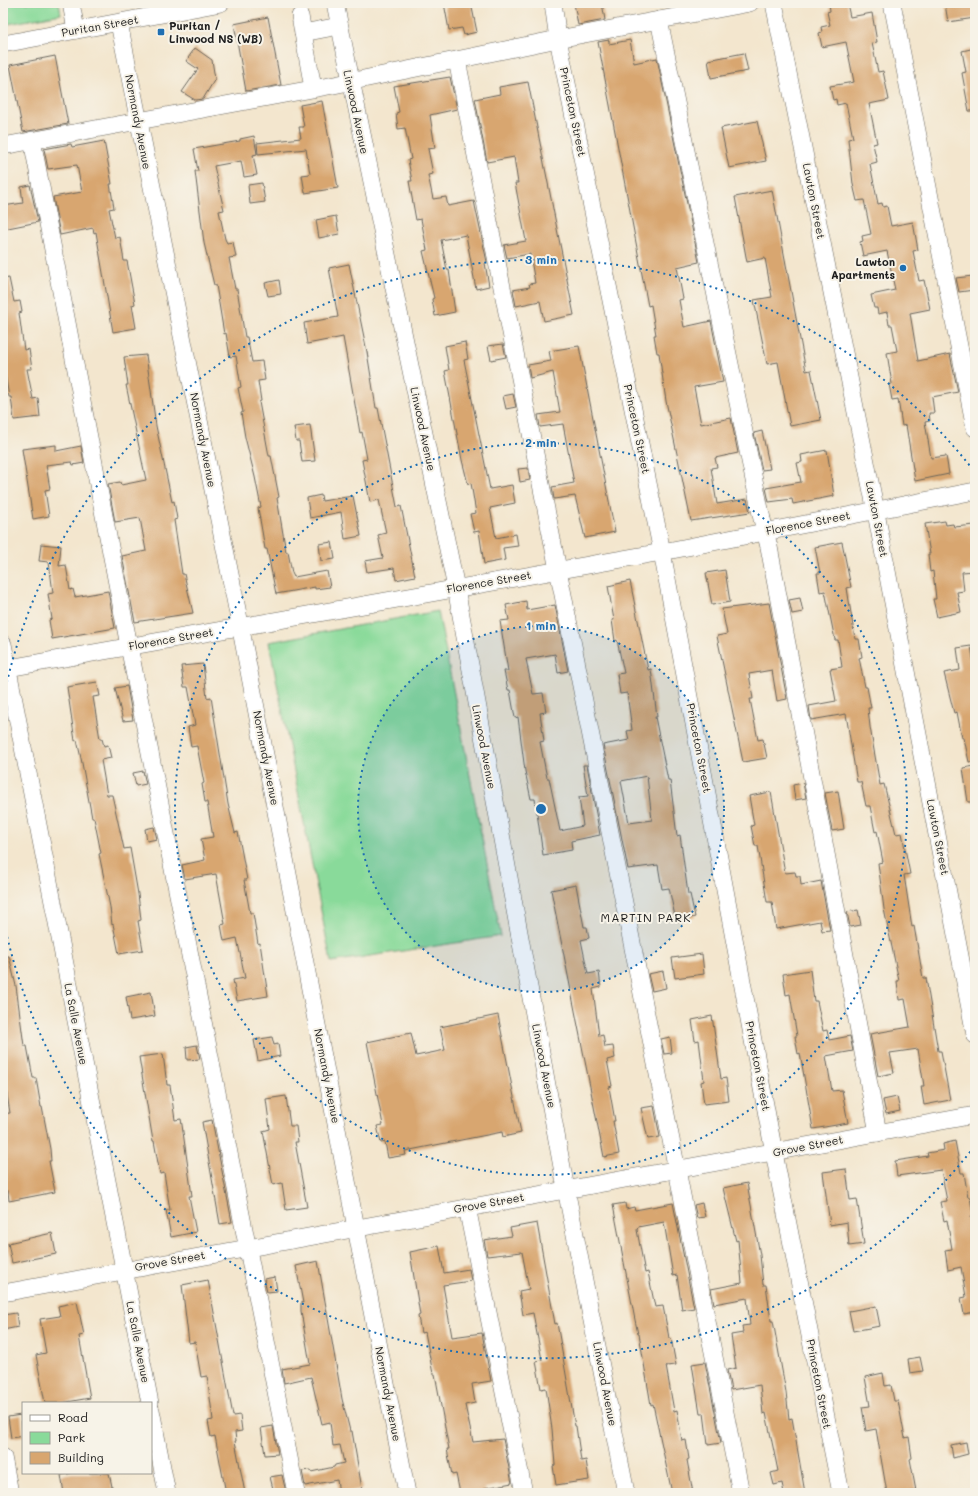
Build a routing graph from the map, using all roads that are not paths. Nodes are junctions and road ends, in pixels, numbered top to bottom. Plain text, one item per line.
1 (71, 3) edge
2 (221, 3) edge
3 (335, 3) edge
4 (553, 3) edge
5 (750, 3) edge
6 (774, 3) edge
7 (892, 3) edge
8 (300, 16) dead end
9 (659, 20) junction
10 (119, 23) junction
11 (339, 26) junction
12 (76, 30) junction
13 (303, 33) junction
14 (558, 39) junction
15 (3, 44) edge
16 (457, 60) junction
17 (350, 82) junction
18 (313, 88) junction
19 (138, 121) junction
20 (32, 140) junction
21 (3, 146) edge
22 (975, 428) edge
23 (975, 491) edge
24 (876, 510) junction
25 (766, 531) junction
26 (662, 552) junction
27 (557, 569) junction
28 (456, 588) junction
29 (240, 626) junction
30 (3, 644) edge
31 (129, 646) junction
32 (5, 669) edge
33 (975, 1035) edge
34 (975, 1115) edge
35 (878, 1133) junction
36 (774, 1153) junction
37 (675, 1170) junction
38 (566, 1189) junction
39 (467, 1207) junction
40 (356, 1228) junction
41 (247, 1247) junction
42 (124, 1270) junction
43 (3, 1293) edge
44 (150, 1402) edge
45 (152, 1415) edge
46 (3, 1457) edge
47 (10, 1493) edge
48 (167, 1493) edge
49 (296, 1493) edge
50 (407, 1493) edge
51 (524, 1493) edge
52 (626, 1493) edge
53 (741, 1493) edge
54 (841, 1493) edge

1 - 12 street
2 - 10 street, Puritan Street
3 - 11 street, Linwood Avenue
4 - 14 street, Princeton Street
5 - 9 street
6 - 24 street, Lawton Street
7 - 22 street
8 - 13 street
9 - 14 street
9 - 25 street
10 - 12 street, Puritan Street
10 - 19 street, Normandy Avenue
11 - 13 street
11 - 17 street, Linwood Avenue
12 - 15 street, Puritan Street
13 - 18 street
14 - 16 street
14 - 26 street, Princeton Street
16 - 17 street
16 - 27 street
17 - 18 street
17 - 28 street, Linwood Avenue
18 - 19 street
19 - 20 street
19 - 29 street, Normandy Avenue
20 - 21 street
20 - 31 street
23 - 24 street, Florence Street
24 - 25 street, Florence Street
24 - 33 street, Lawton Street
25 - 26 street, Florence Street
25 - 35 street
26 - 27 street, Florence Street
26 - 36 street, Princeton Street
27 - 28 street, Florence Street
27 - 37 street
28 - 29 street, Florence Street
28 - 38 street, Linwood Avenue
29 - 31 street, Florence Street
29 - 40 street, Normandy Avenue
30 - 32 street, La Salle Avenue
31 - 32 street, Florence Street
31 - 41 street
32 - 42 street, La Salle Avenue
34 - 35 street, Grove Street
35 - 36 street, Grove Street
36 - 37 street, Grove Street
36 - 54 street, Princeton Street
37 - 38 street, Grove Street
37 - 53 street
38 - 39 street, Grove Street
38 - 52 street, Linwood Avenue
39 - 40 street, Grove Street
39 - 51 street
40 - 41 street, Grove Street
40 - 50 street, Normandy Avenue
41 - 42 street, Grove Street
41 - 49 street
42 - 43 street, Grove Street
42 - 44 street, La Salle Avenue
45 - 48 street
46 - 47 street

